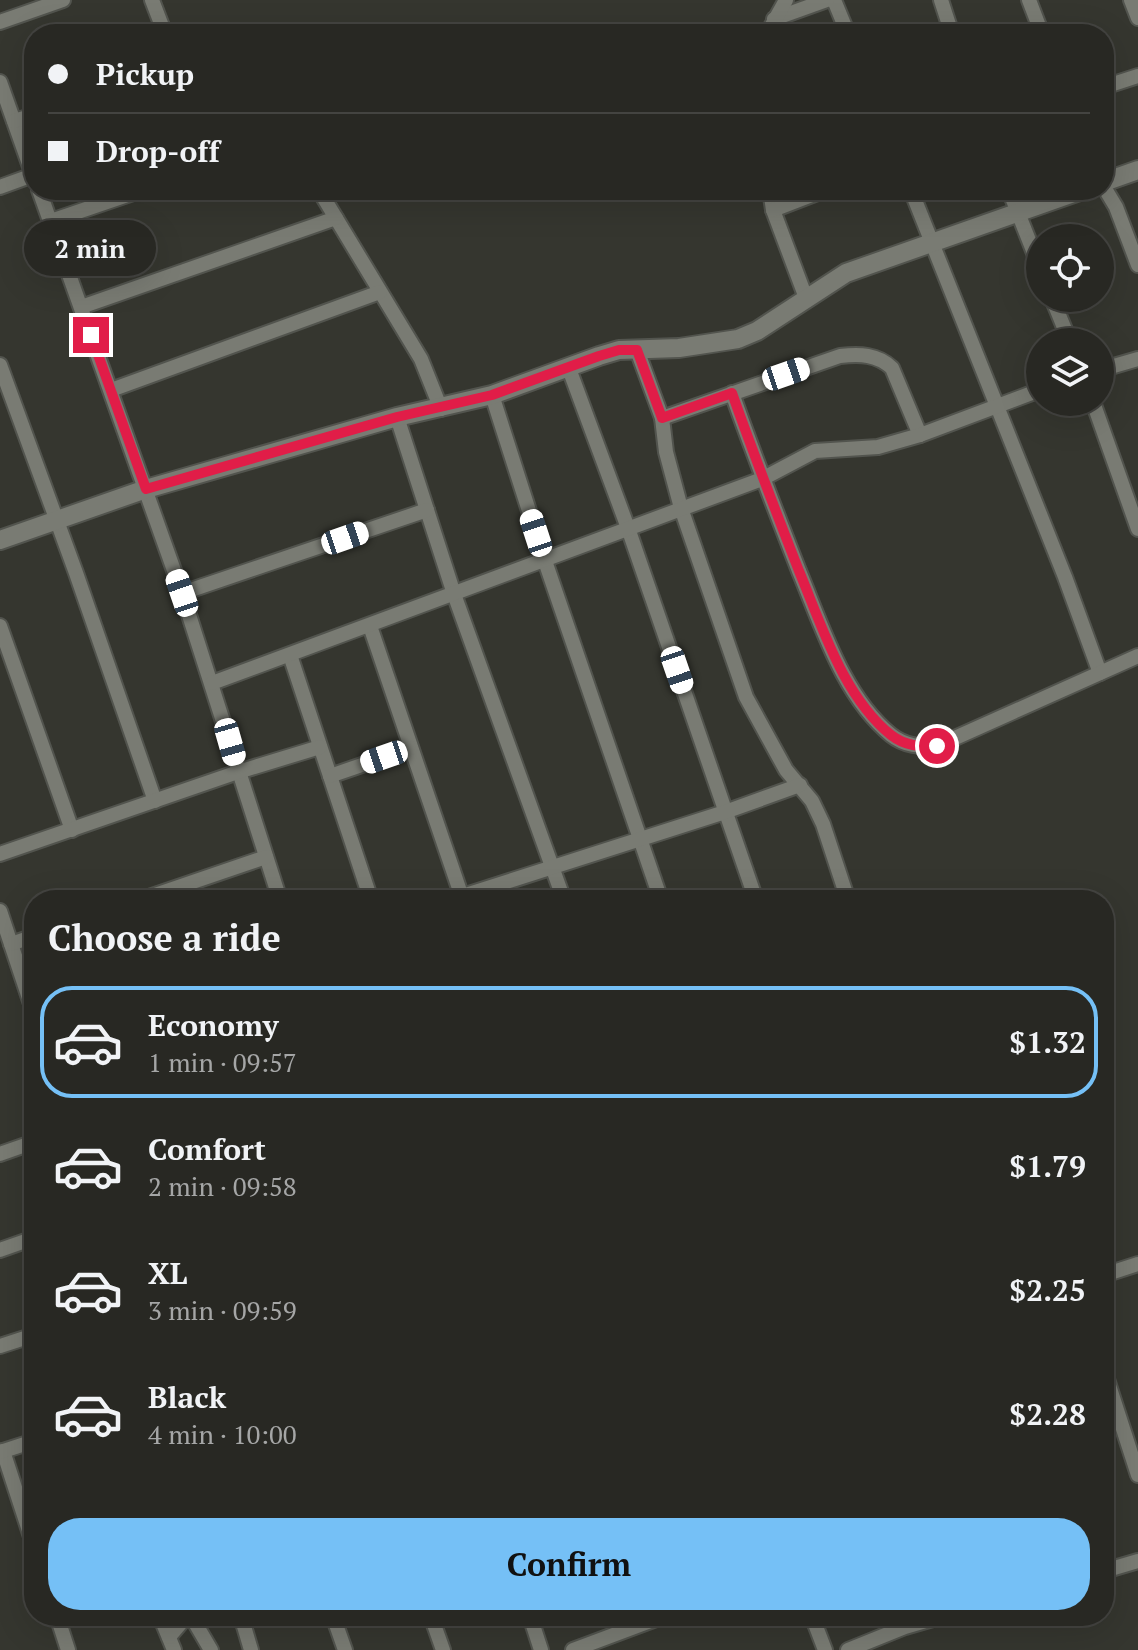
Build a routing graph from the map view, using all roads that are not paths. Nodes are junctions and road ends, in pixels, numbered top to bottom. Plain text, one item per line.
1 (63, 0) edge
2 (152, 0) edge
3 (786, 0) edge
4 (827, 0) edge
5 (834, 0) edge
6 (941, 0) edge
7 (1029, 0) edge
8 (1131, 0) edge
9 (1138, 18) edge
10 (774, 19) junction
11 (0, 22) edge
12 (161, 24) edge
13 (772, 24) edge
14 (844, 24) edge
15 (949, 24) edge
16 (1038, 24) edge
17 (1138, 76) edge
18 (0, 82) edge
19 (1114, 84) edge
20 (24, 118) edge
21 (14, 121) junction
22 (24, 150) edge
23 (1138, 170) edge
24 (24, 179) edge
25 (1114, 181) edge
26 (0, 187) edge
27 (43, 200) edge
28 (113, 200) edge
29 (325, 200) edge
30 (772, 200) edge
31 (799, 200) edge
32 (915, 200) edge
33 (1013, 200) edge
34 (1054, 200) edge
35 (1112, 200) edge
36 (773, 210) junction
37 (1018, 213) junction
38 (336, 218) junction
39 (51, 221) junction
40 (1026, 233) edge
41 (931, 242) junction
42 (1138, 265) edge
43 (380, 292) junction
44 (806, 298) junction
45 (81, 307) junction
46 (637, 350) junction
47 (1138, 359) edge
48 (0, 365) edge
49 (568, 366) junction
50 (1114, 366) edge
51 (111, 390) junction
52 (732, 393) junction
53 (1026, 394) edge
54 (492, 395) junction
55 (996, 404) junction
56 (441, 409) junction
57 (1098, 416) edge
58 (397, 417) junction
59 (662, 418) junction
60 (920, 435) junction
61 (762, 479) junction
62 (146, 489) junction
63 (681, 508) junction
64 (427, 510) junction
65 (56, 519) junction
66 (628, 528) junction
67 (1138, 529) edge
68 (0, 540) edge
69 (545, 561) junction
70 (182, 593) junction
71 (454, 594) junction
72 (0, 626) edge
73 (370, 626) junction
74 (290, 655) junction
75 (1138, 656) edge
76 (1100, 673) junction
77 (212, 683) junction
78 (320, 747) junction
79 (411, 748) junction
80 (238, 772) junction
81 (330, 776) junction
82 (800, 785) junction
83 (155, 801) junction
84 (725, 812) junction
85 (72, 830) junction
86 (640, 839) junction
87 (0, 854) edge
88 (266, 857) junction
89 (553, 867) junction
90 (169, 890) edge
91 (277, 890) edge
92 (368, 890) edge
93 (455, 890) edge
94 (485, 890) edge
95 (561, 890) edge
96 (658, 890) edge
97 (752, 890) edge
98 (845, 890) edge
99 (0, 911) edge
100 (24, 939) edge
101 (11, 944) junction
102 (24, 983) edge
103 (24, 1146) edge
104 (0, 1154) edge
105 (24, 1242) edge
106 (0, 1250) edge
107 (1138, 1264) edge
108 (1114, 1272) edge
109 (24, 1338) edge
110 (0, 1346) edge
111 (1114, 1401) edge
112 (24, 1444) edge
113 (1, 1452) edge
114 (1138, 1475) edge
115 (24, 1518) edge
116 (1138, 1561) edge
117 (1114, 1568) edge
118 (60, 1626) edge
119 (183, 1626) edge
120 (195, 1626) edge
121 (244, 1626) edge
122 (337, 1626) edge
123 (435, 1626) edge
124 (533, 1626) edge
125 (637, 1626) edge
126 (816, 1626) edge
127 (908, 1626) edge
128 (172, 1643) edge
129 (68, 1650) edge
130 (211, 1650) edge
131 (251, 1650) edge
132 (345, 1650) edge
133 (443, 1650) edge
134 (541, 1650) edge
135 (573, 1650) edge
136 (825, 1650) edge
137 (848, 1650) edge

1 - 11 street
2 - 12 street
3 - 10 street
4 - 10 street
5 - 14 street
6 - 15 street
7 - 16 street
8 - 9 street
10 - 13 street
17 - 19 street
18 - 21 street
20 - 21 street
21 - 22 street
23 - 25 street
24 - 26 street
27 - 39 street
28 - 39 street
29 - 38 street
30 - 36 street
31 - 36 street
32 - 41 street
33 - 37 street
34 - 37 street
35 - 42 street
36 - 44 street
37 - 40 street
37 - 41 street
38 - 43 street
38 - 45 street
39 - 45 street
41 - 44 street
41 - 55 street
43 - 51 street
43 - 56 street
44 - 46 street
45 - 51 street
46 - 49 street
46 - 59 street
47 - 50 street
48 - 65 street
49 - 54 street
49 - 66 street
51 - 62 street
52 - 59 street
52 - 60 street
52 - 61 street
53 - 55 street
54 - 56 street
54 - 69 street
55 - 60 street
55 - 76 street
56 - 58 street
57 - 67 street
58 - 62 street
58 - 64 street
59 - 63 street
60 - 61 street
61 - 63 street
61 - 76 street
62 - 65 street
62 - 70 street
63 - 66 street
63 - 82 street
64 - 70 street
64 - 71 street
65 - 68 street
65 - 83 street
66 - 69 street
66 - 84 street
69 - 71 street
69 - 86 street
70 - 77 street
71 - 73 street
71 - 89 street
72 - 85 street
73 - 74 street
73 - 79 street
74 - 77 street
74 - 78 street
75 - 76 street
77 - 80 street
78 - 80 street
78 - 81 street
79 - 81 street
79 - 93 street
80 - 83 street
80 - 88 street
81 - 92 street
82 - 84 street
82 - 98 street
83 - 85 street
84 - 86 street
84 - 97 street
85 - 87 street
86 - 89 street
86 - 96 street
88 - 90 street
88 - 91 street
89 - 94 street
89 - 95 street
99 - 101 street
100 - 101 street
101 - 102 street
103 - 104 street
105 - 106 street
107 - 108 street
109 - 110 street
111 - 114 street
112 - 113 street
113 - 115 street
116 - 117 street
118 - 129 street
119 - 128 street
120 - 130 street
121 - 131 street
122 - 132 street
123 - 133 street
124 - 134 street
125 - 135 street
126 - 136 street
127 - 137 street

